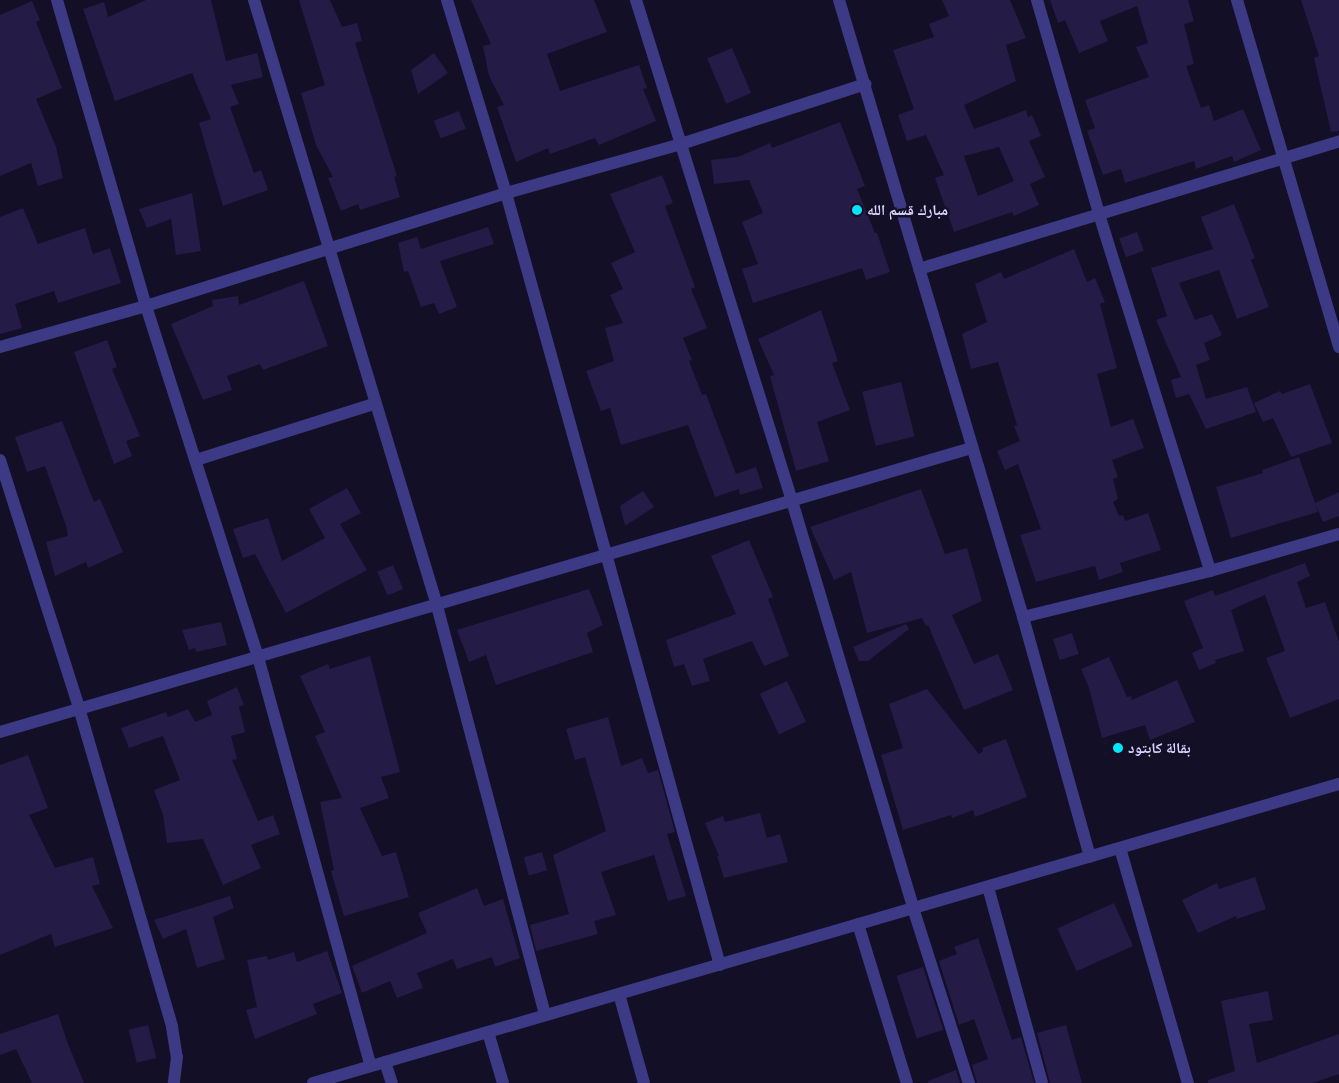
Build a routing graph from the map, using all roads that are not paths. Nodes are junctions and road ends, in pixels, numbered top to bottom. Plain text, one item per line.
1 (57, 0) edge
2 (254, 0) edge
3 (447, 0) edge
4 (636, 0) edge
5 (838, 0) edge
6 (1037, 0) edge
7 (1237, 0) edge
8 (866, 84) junction
9 (1339, 140) edge
10 (681, 144) junction
11 (1283, 157) junction
12 (506, 193) junction
13 (1099, 214) junction
14 (327, 249) junction
15 (919, 269) junction
16 (146, 306) junction
17 (0, 347) edge
18 (1339, 347) edge
19 (374, 404) junction
20 (972, 448) junction
21 (0, 460) edge
22 (196, 460) junction
23 (792, 501) junction
24 (1339, 534) edge
25 (607, 554) junction
26 (1210, 571) junction
27 (436, 602) junction
28 (1023, 617) junction
29 (258, 657) junction
30 (79, 708) junction
31 (0, 732) edge
32 (1338, 787) edge
33 (1120, 848) junction
34 (1090, 857) junction
35 (988, 886) junction
36 (913, 908) junction
37 (858, 924) junction
38 (720, 965) junction
39 (619, 994) junction
40 (545, 1015) junction
41 (488, 1032) junction
42 (385, 1062) junction
43 (371, 1066) junction
44 (174, 1083) edge
45 (313, 1083) edge
46 (392, 1083) edge
47 (504, 1083) edge
48 (644, 1083) edge
49 (908, 1083) edge
50 (969, 1083) edge
51 (1042, 1083) edge
52 (1188, 1083) edge

1 - 16 street
2 - 14 street
3 - 12 street
4 - 10 street
5 - 8 street
6 - 13 street
7 - 11 street
8 - 10 street
8 - 15 street
9 - 11 street
10 - 12 street
10 - 23 street
11 - 13 street
11 - 18 street
12 - 14 street
12 - 25 street
13 - 15 street
13 - 26 street
14 - 16 street
14 - 19 street
15 - 20 street
16 - 17 street
16 - 22 street
19 - 22 street
19 - 27 street
20 - 23 street
20 - 28 street
21 - 30 street
22 - 29 street
23 - 25 street
23 - 36 street
24 - 26 street
25 - 27 street
25 - 38 street
26 - 28 street
27 - 29 street
27 - 40 street
28 - 34 street
29 - 30 street
29 - 43 street
30 - 31 street
30 - 44 street
32 - 33 street
33 - 34 street
33 - 52 street
34 - 35 street
35 - 36 street
35 - 51 street
36 - 37 street
36 - 50 street
37 - 38 street
37 - 49 street
38 - 39 street
39 - 40 street
39 - 48 street
40 - 41 street
41 - 42 street
41 - 47 street
42 - 43 street
42 - 46 street
43 - 45 street

